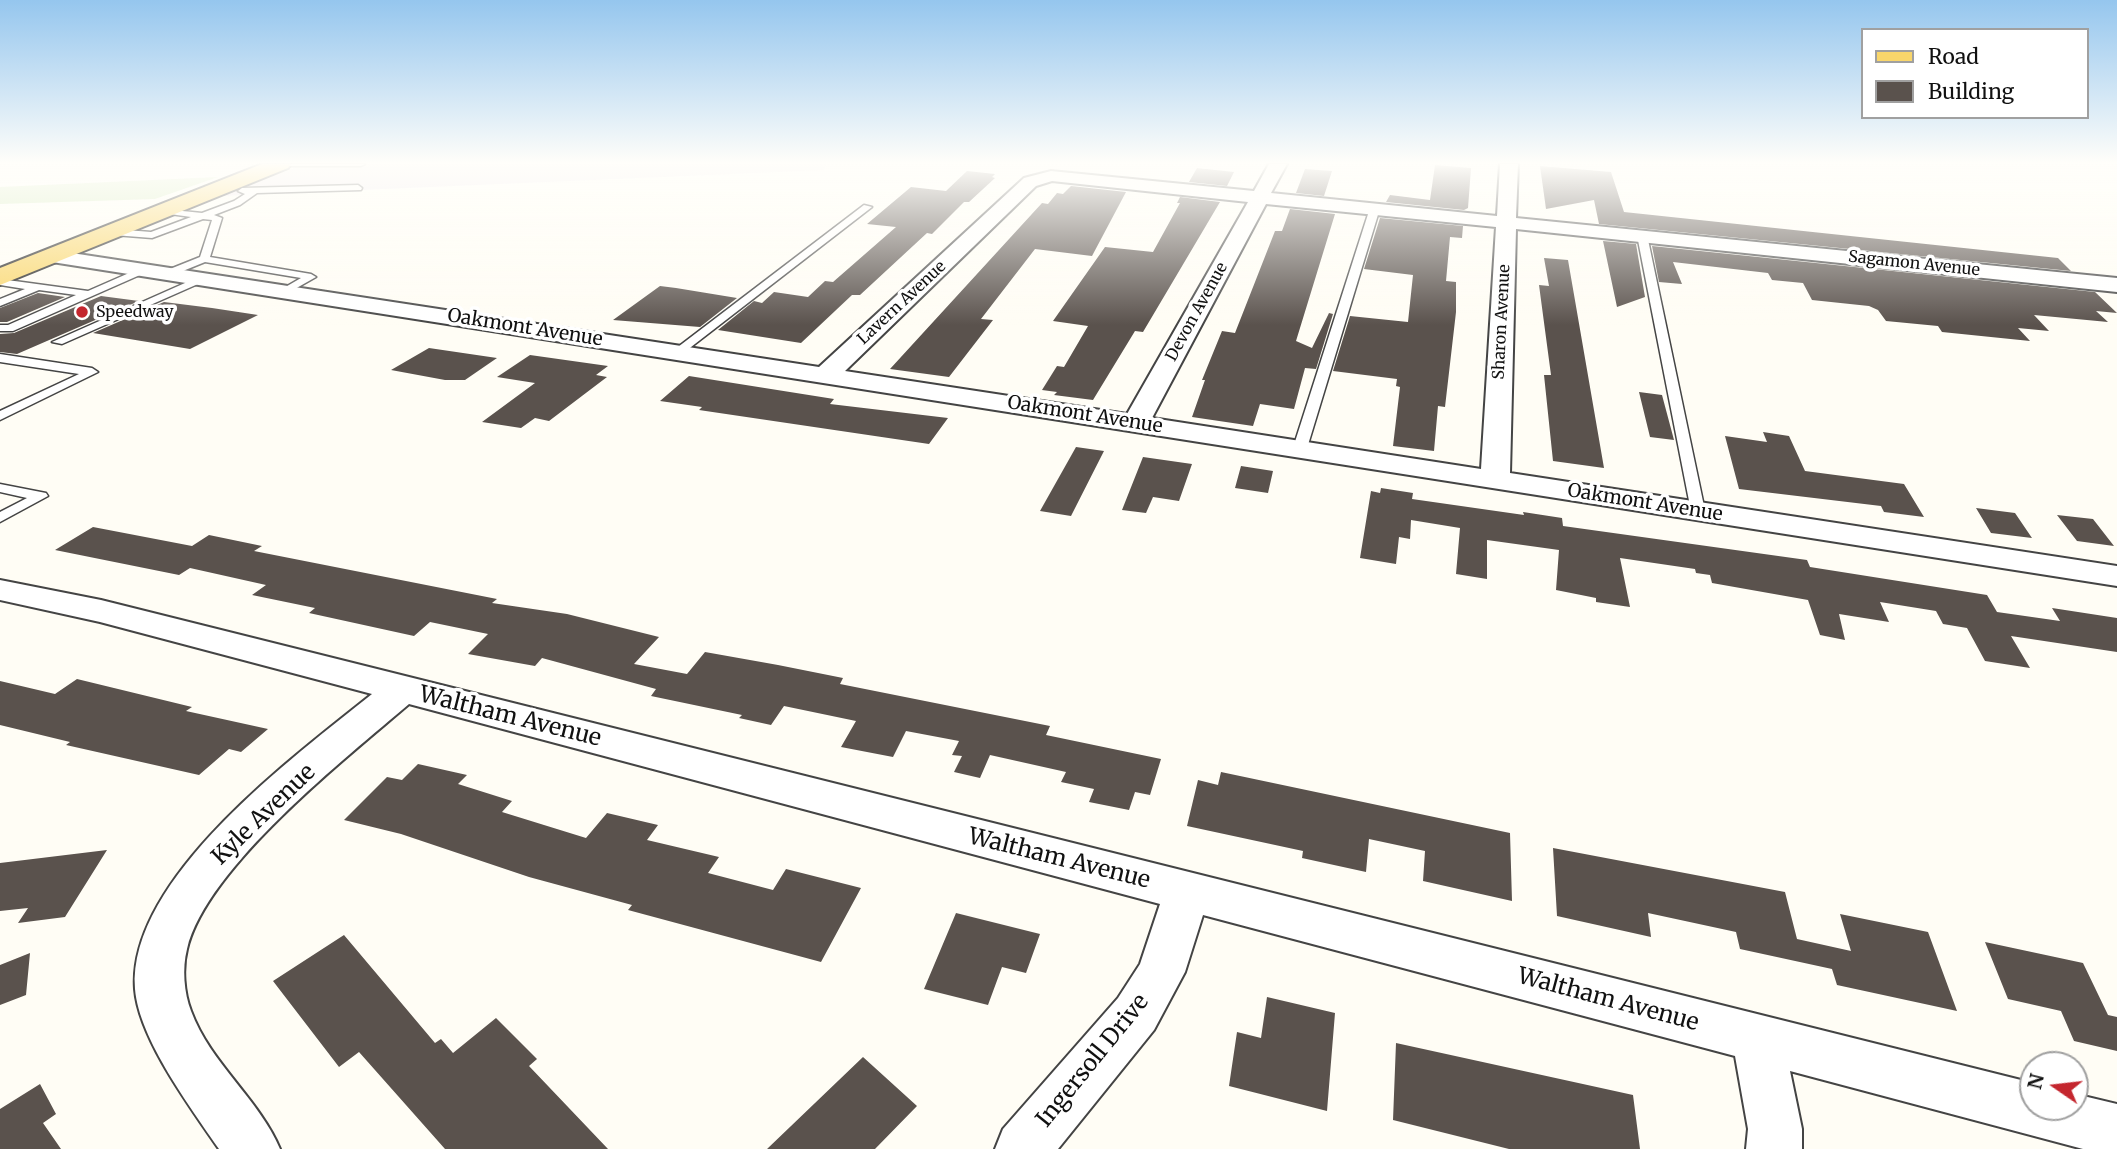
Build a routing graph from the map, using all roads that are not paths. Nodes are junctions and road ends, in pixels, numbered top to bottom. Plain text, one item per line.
1 (150, 218) edge
2 (195, 218) edge
3 (214, 218) edge
4 (852, 218) edge
5 (992, 218) edge
6 (1249, 218) edge
7 (1372, 218) edge
8 (1473, 218) edge
9 (1507, 218) edge
10 (1507, 221) junction
11 (114, 232) junction
12 (1642, 235) junction
13 (52, 256) junction
14 (204, 268) junction
15 (145, 269) junction
16 (0, 280) edge
17 (2117, 285) edge
18 (38, 287) junction
19 (89, 294) junction
20 (0, 303) edge
21 (0, 328) edge
22 (58, 342) dead end
23 (678, 352) junction
24 (0, 358) edge
25 (826, 375) junction
26 (0, 416) edge
27 (1136, 423) junction
28 (1300, 448) junction
29 (1495, 480) junction
30 (0, 488) edge
31 (1698, 511) junction
32 (0, 518) edge
33 (2117, 576) edge
34 (0, 590) edge
35 (402, 689) junction
36 (1187, 892) junction
37 (1758, 1040) junction
38 (2117, 1131) edge
39 (252, 1149) edge
40 (1023, 1149) edge
41 (1774, 1149) edge

1 - 11 main road
2 - 11 lane
3 - 14 lane
4 - 23 lane
5 - 25 street, Lavern Avenue
6 - 27 street, Devon Avenue
7 - 28 lane
8 - 10 street, Sagamon Avenue
9 - 10 street, Sharon Avenue
10 - 12 street, Sagamon Avenue
10 - 29 street, Sharon Avenue
11 - 13 main road
12 - 17 street, Sagamon Avenue
12 - 31 lane
13 - 15 street, Oakmont Avenue
13 - 16 main road
14 - 15 street, Oakmont Avenue
14 - 22 lane
14 - 23 street, Oakmont Avenue
15 - 19 lane
16 - 18 lane
18 - 19 lane
18 - 20 lane
19 - 21 lane
23 - 25 street, Oakmont Avenue
24 - 26 lane
25 - 27 street, Oakmont Avenue
27 - 28 street, Oakmont Avenue
28 - 29 street, Oakmont Avenue
29 - 31 street, Oakmont Avenue
30 - 32 lane
31 - 33 street, Oakmont Avenue
34 - 35 street, Waltham Avenue
35 - 36 street, Waltham Avenue
35 - 39 street, Kyle Avenue
36 - 37 street, Waltham Avenue
36 - 40 street, Ingersoll Drive
37 - 38 street, Waltham Avenue
37 - 41 street

